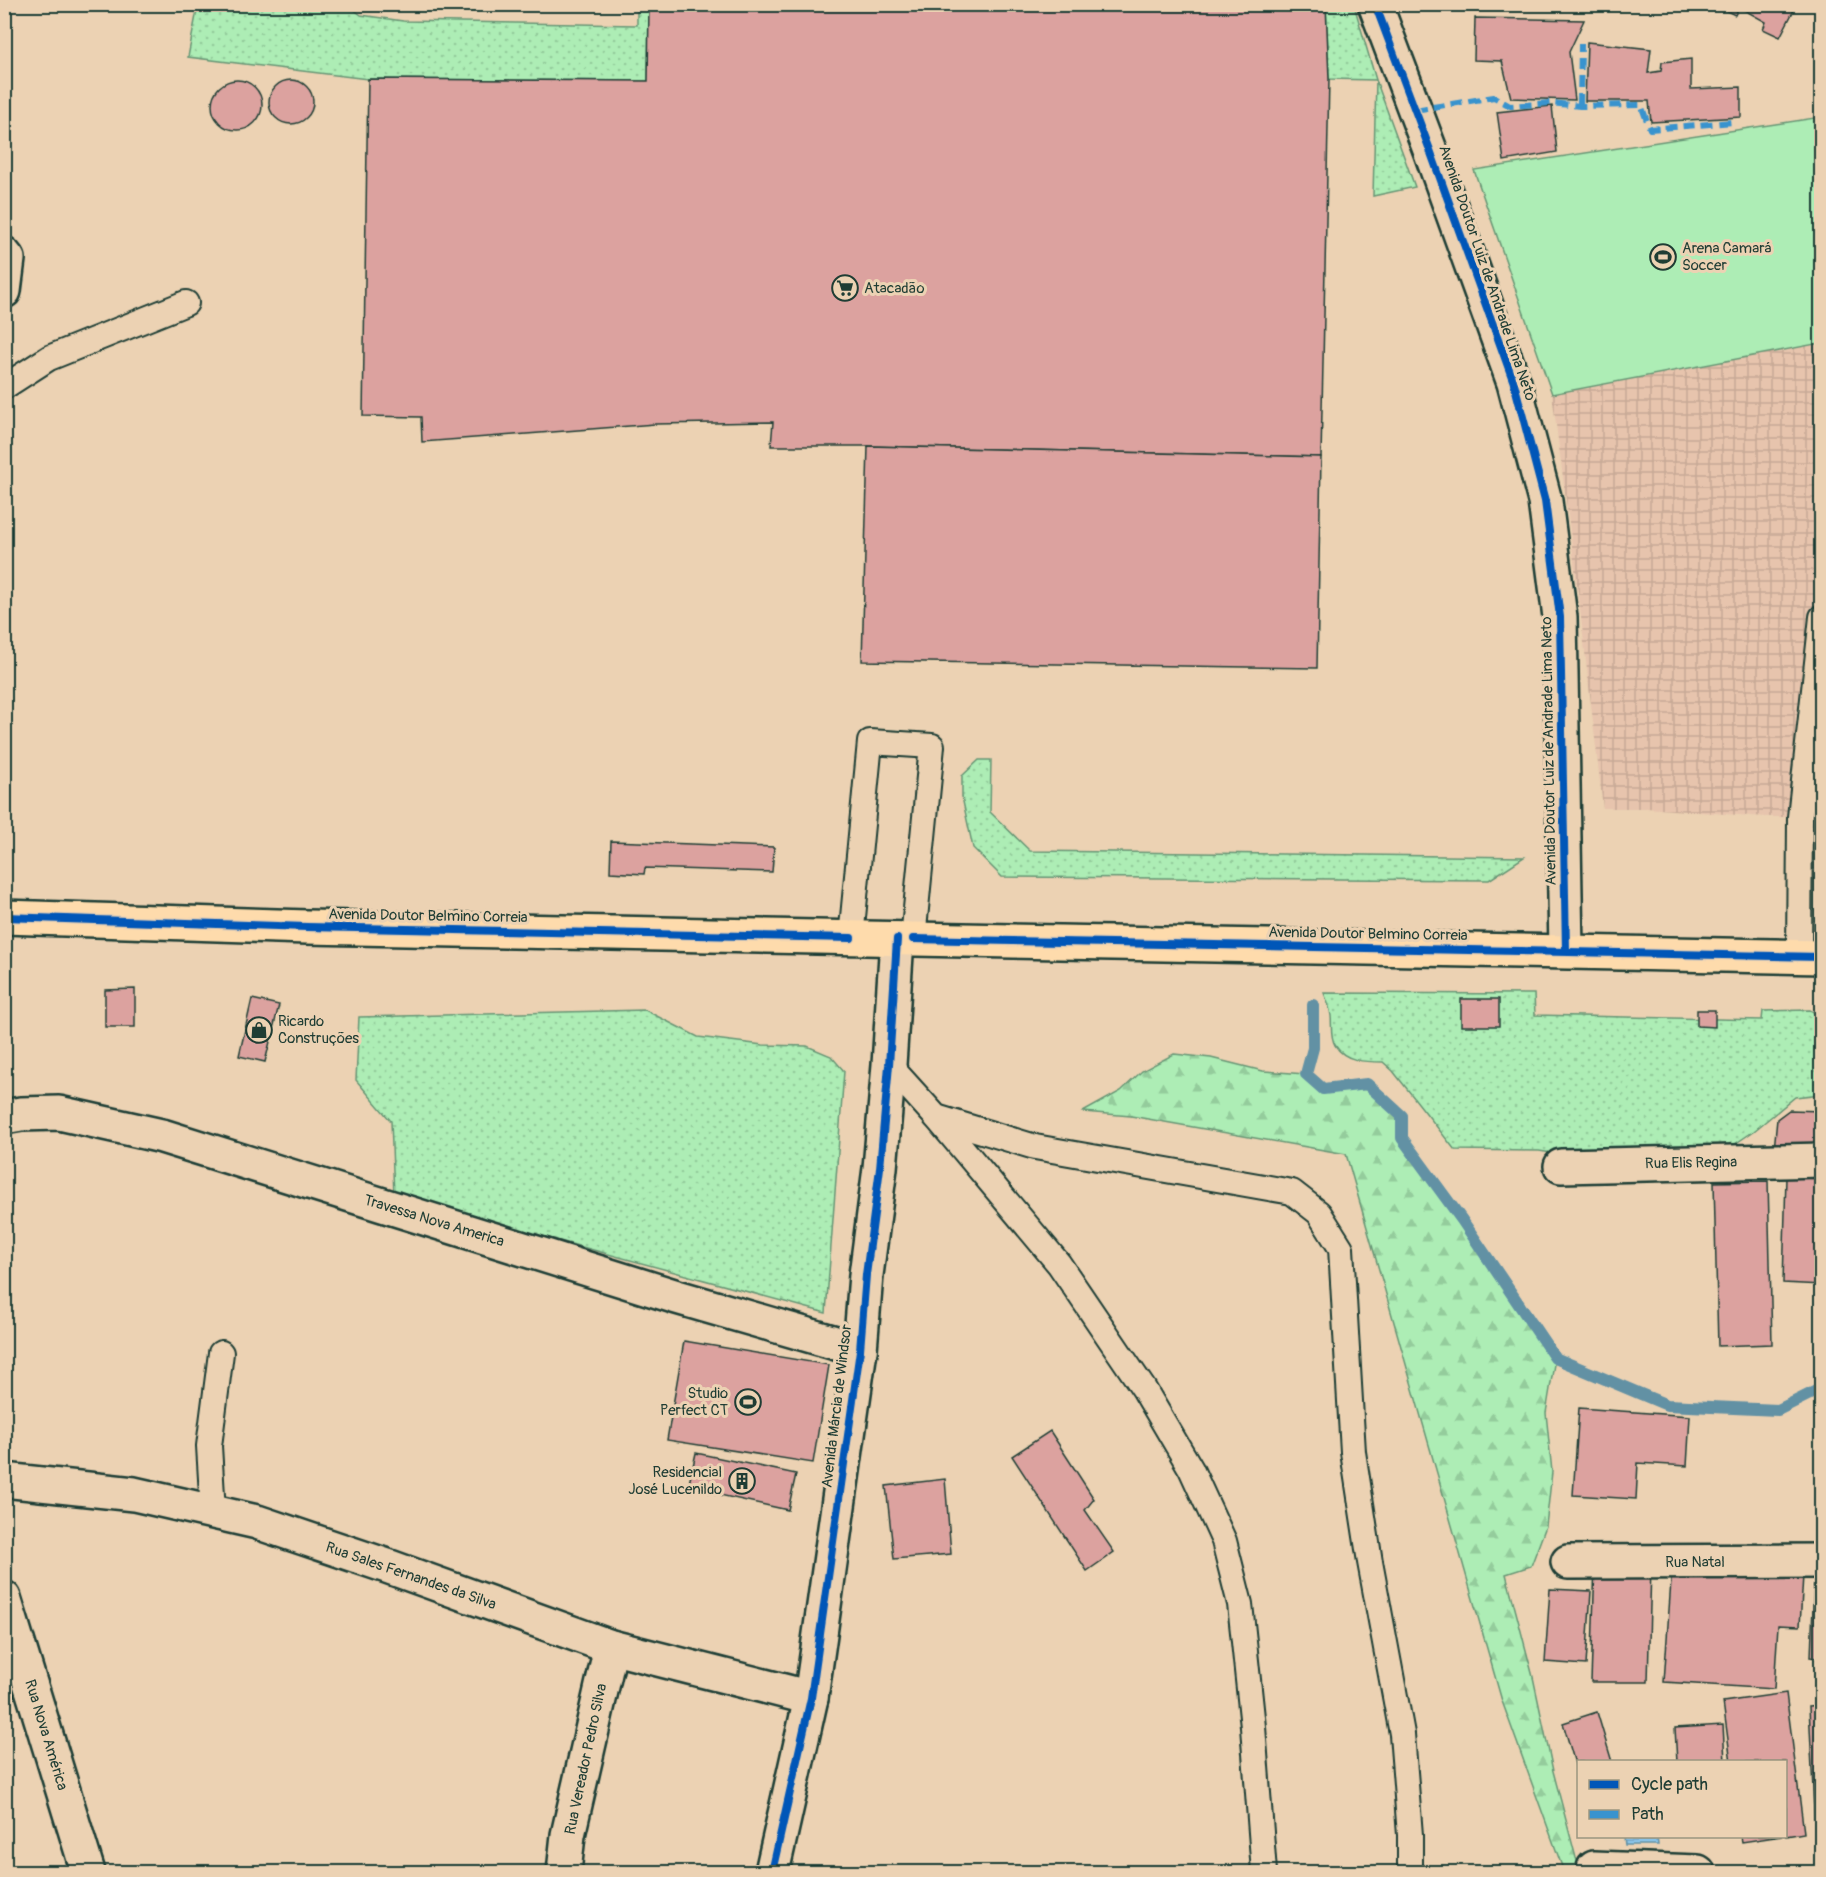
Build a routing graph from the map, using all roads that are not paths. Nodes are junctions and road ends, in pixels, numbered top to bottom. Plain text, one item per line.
1 (1375, 4) edge
2 (4, 254) edge
3 (4, 291) edge
4 (186, 303) dead end
5 (4, 387) edge
6 (1821, 617) edge
7 (4, 916) edge
8 (851, 938) junction
9 (905, 939) junction
10 (1566, 951) junction
11 (1810, 957) edge
12 (889, 1065) junction
13 (4, 1117) edge
14 (936, 1117) junction
15 (1821, 1160) edge
16 (1561, 1166) dead end
17 (860, 1350) junction
18 (221, 1353) dead end
19 (4, 1480) edge
20 (213, 1512) junction
21 (1821, 1561) edge
22 (1568, 1562) dead end
23 (4, 1598) edge
24 (611, 1647) junction
25 (811, 1698) junction
26 (1594, 1868) dead end
27 (88, 1872) edge
28 (564, 1872) edge
29 (772, 1872) edge
30 (1264, 1872) edge
31 (1410, 1872) edge
32 (1698, 1872) edge

1 - 10 street, Avenida Doutor Luiz de Andrade Lima Neto
2 - 3 street
4 - 5 lane
6 - 11 lane
7 - 8 main road, Avenida Doutor Belmino Correia
8 - 9 main road, Avenida Doutor Belmino Correia
8 - 9 lane
9 - 10 main road, Avenida Doutor Belmino Correia
9 - 12 street, Avenida Márcia de Windsor
10 - 11 main road, Avenida Doutor Belmino Correia
12 - 14 lane
12 - 17 street, Avenida Márcia de Windsor
13 - 17 street, Travessa Nova America
14 - 30 lane
14 - 31 lane
15 - 16 street, Rua Elis Regina
17 - 25 street, Avenida Márcia de Windsor
18 - 20 lane
19 - 20 street, Rua Sales Fernandes da Silva
20 - 24 street, Rua Sales Fernandes da Silva
21 - 22 street, Rua Natal
23 - 27 street, Rua Nova América
24 - 25 street, Rua Sales Fernandes da Silva
24 - 28 street, Rua Vereador Pedro Silva
25 - 29 street, Avenida Márcia de Windsor
26 - 32 street

